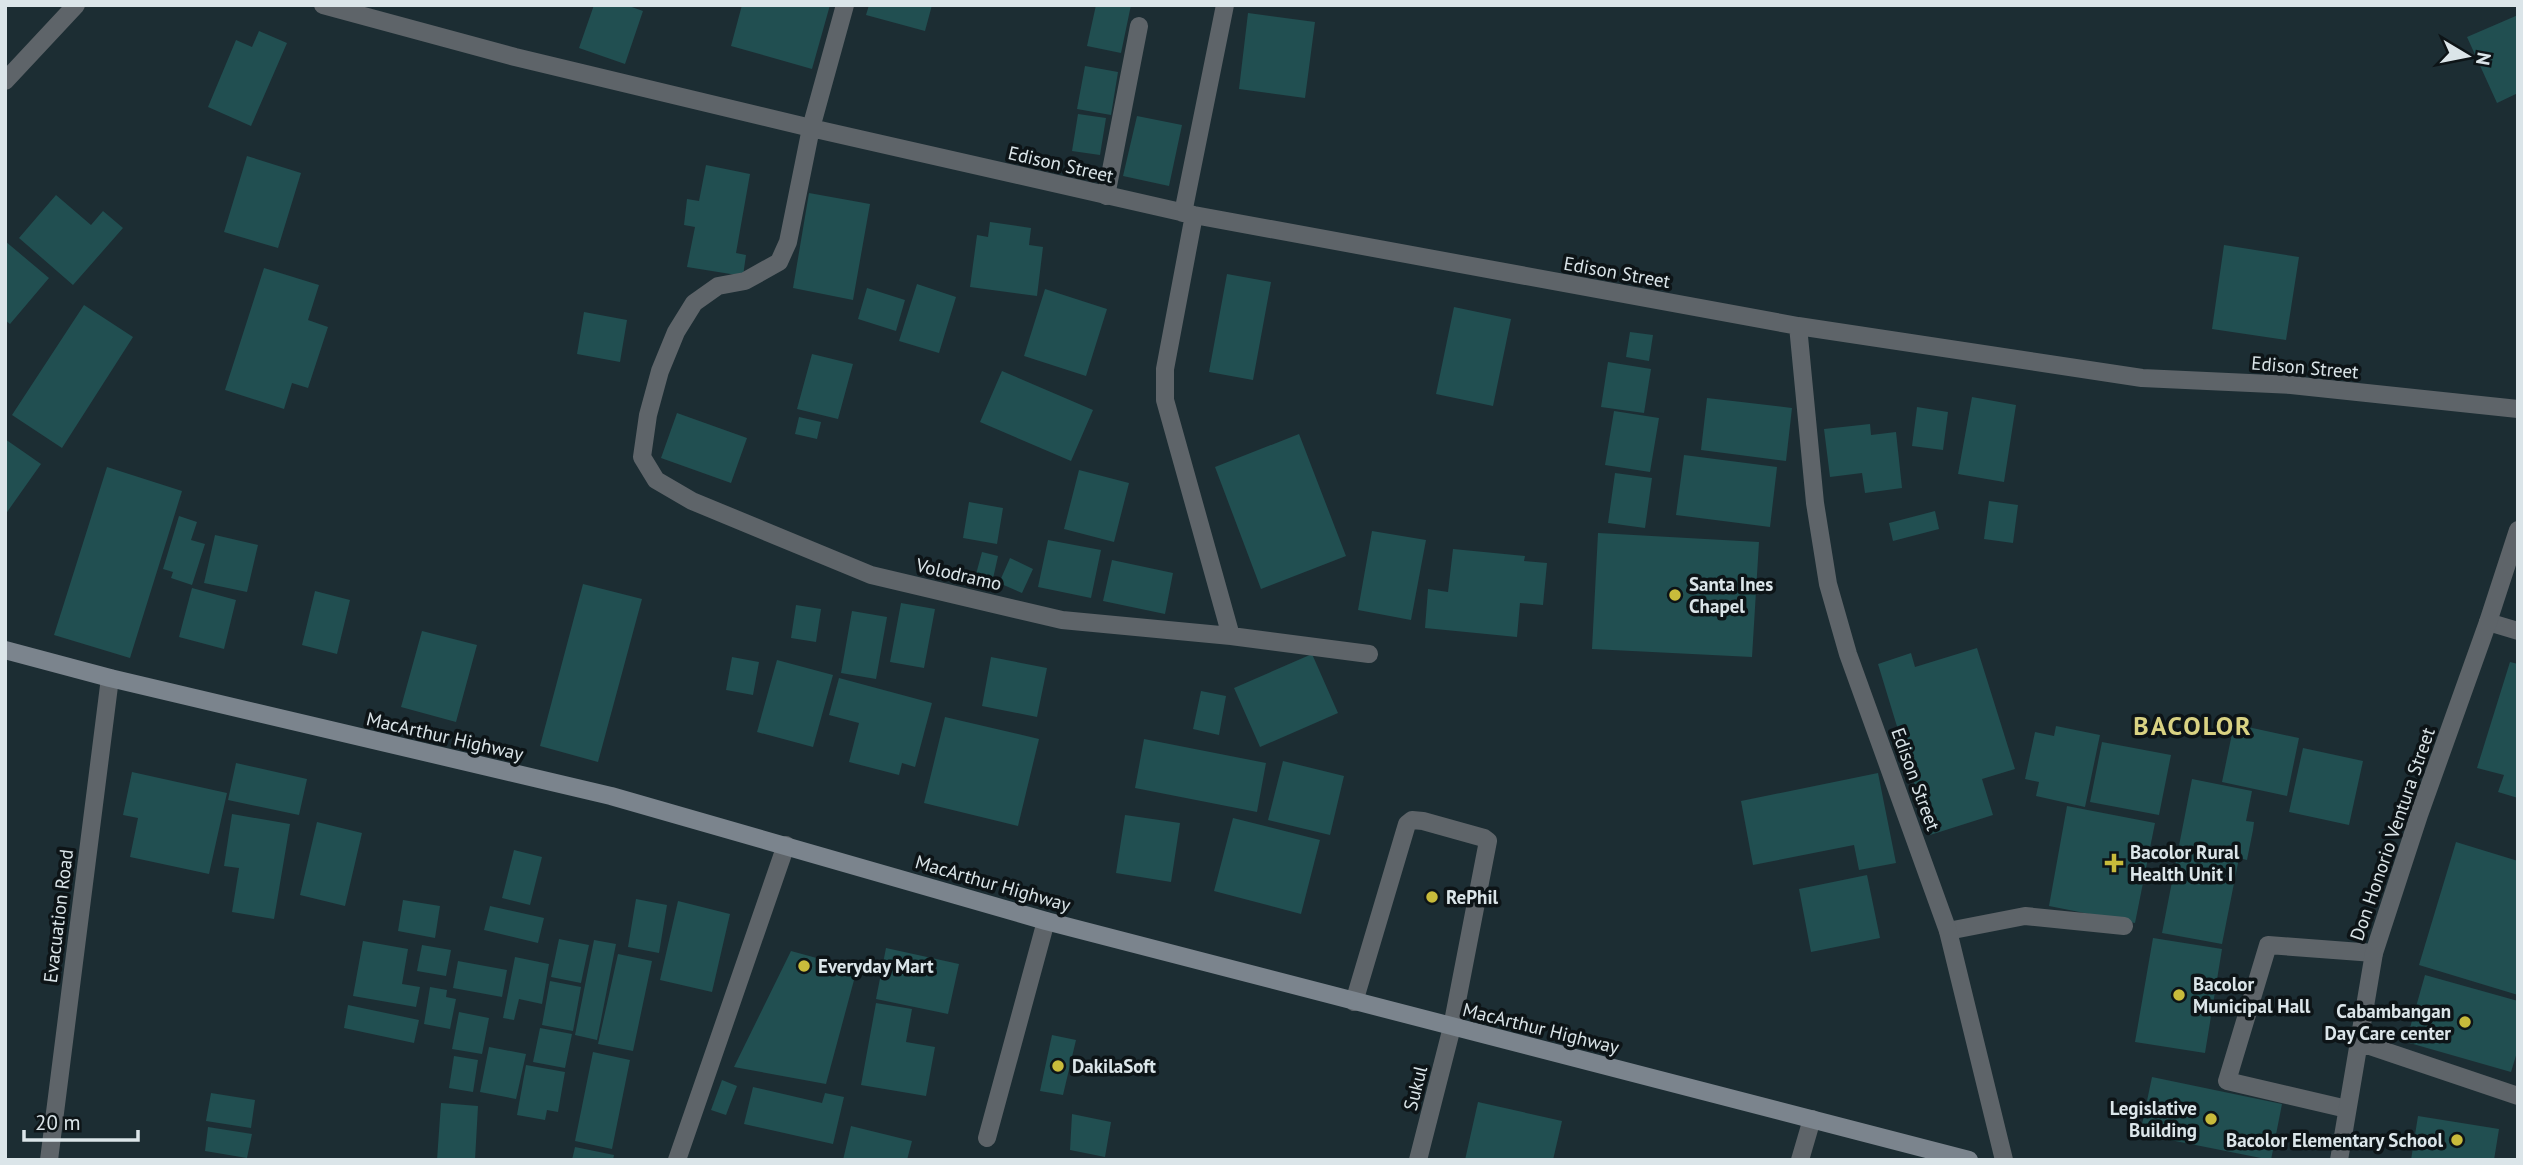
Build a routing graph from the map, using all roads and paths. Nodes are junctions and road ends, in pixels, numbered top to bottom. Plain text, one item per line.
1 (76, 5) edge
2 (323, 5) edge
3 (845, 5) edge
4 (1225, 5) edge
5 (1139, 26) dead end
6 (5, 81) edge
7 (811, 128) junction
8 (1106, 196) junction
9 (1188, 214) junction
10 (1798, 326) junction
11 (2518, 409) edge
12 (2518, 530) edge
13 (2488, 622) junction
14 (2518, 631) edge
15 (1231, 636) junction
16 (5, 650) edge
17 (1369, 654) dead end
18 (110, 678) junction
19 (786, 845) junction
20 (1046, 921) junction
21 (2124, 926) dead end
22 (1948, 931) junction
23 (2374, 953) junction
24 (1354, 1002) junction
25 (1452, 1027) junction
26 (2358, 1042) junction
27 (2518, 1096) edge
28 (2347, 1109) junction
29 (1812, 1119) junction
30 (987, 1138) dead end
31 (49, 1160) edge
32 (677, 1160) edge
33 (1419, 1160) edge
34 (1800, 1160) edge
35 (1969, 1160) edge
36 (2004, 1160) edge
37 (2339, 1160) edge

1 - 6 street
2 - 7 street, Edison Street
3 - 7 street
4 - 9 street
5 - 8 street
7 - 8 street, Edison Street
7 - 15 street, Volodramo
8 - 9 street, Edison Street
9 - 10 street, Edison Street
9 - 15 street
10 - 11 street, Edison Street
10 - 22 street, Edison Street
12 - 13 street, Don Honorio Ventura Street
13 - 14 street
13 - 23 street, Don Honorio Ventura Street
15 - 17 street, Volodramo
16 - 18 main road, MacArthur Highway
18 - 19 main road, MacArthur Highway
18 - 31 street, Evacuation Road
19 - 20 main road, MacArthur Highway
19 - 32 street
20 - 24 main road, MacArthur Highway
20 - 30 street
21 - 22 street
22 - 36 street, Edison Street
23 - 26 street, Don Honorio Ventura Street
23 - 28 street
24 - 25 main road, MacArthur Highway
24 - 25 street, Sukul
25 - 29 main road, MacArthur Highway
25 - 33 street, Sukul
26 - 27 street
26 - 28 street, Don Honorio Ventura Street
28 - 37 street, Don Honorio Ventura Street
29 - 34 street
29 - 35 main road, MacArthur Highway

